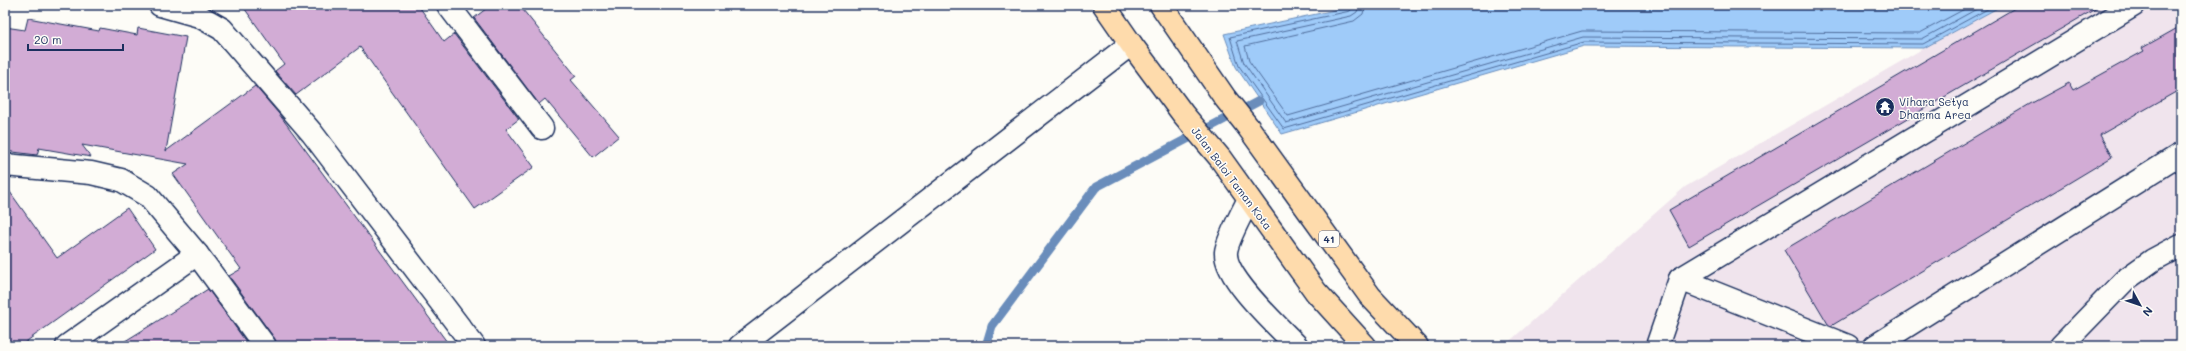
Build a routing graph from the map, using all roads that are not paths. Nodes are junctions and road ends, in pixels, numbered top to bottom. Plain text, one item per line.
1 (160, 5) edge
2 (448, 5) edge
3 (1104, 5) edge
4 (1161, 5) edge
5 (2134, 5) edge
6 (1131, 44) junction
7 (542, 128) dead end
8 (2181, 154) edge
9 (7, 167) edge
10 (1249, 199) junction
11 (2181, 245) edge
12 (197, 254) junction
13 (1680, 278) junction
14 (67, 346) edge
15 (265, 346) edge
16 (474, 346) edge
17 (740, 346) edge
18 (1297, 346) edge
19 (1365, 346) edge
20 (1417, 346) edge
21 (1657, 346) edge
22 (1848, 346) edge
23 (1875, 346) edge
24 (2061, 346) edge

1 - 16 street
2 - 7 street
3 - 6 highway, Jalan Baloi Taman Kota
4 - 20 highway, 41
5 - 13 street
6 - 10 highway, Jalan Baloi Taman Kota
6 - 17 street
8 - 23 street
9 - 12 street
10 - 18 street
10 - 19 highway, Jalan Baloi Taman Kota
11 - 24 street
12 - 14 street
12 - 15 street
13 - 21 street
13 - 22 street

